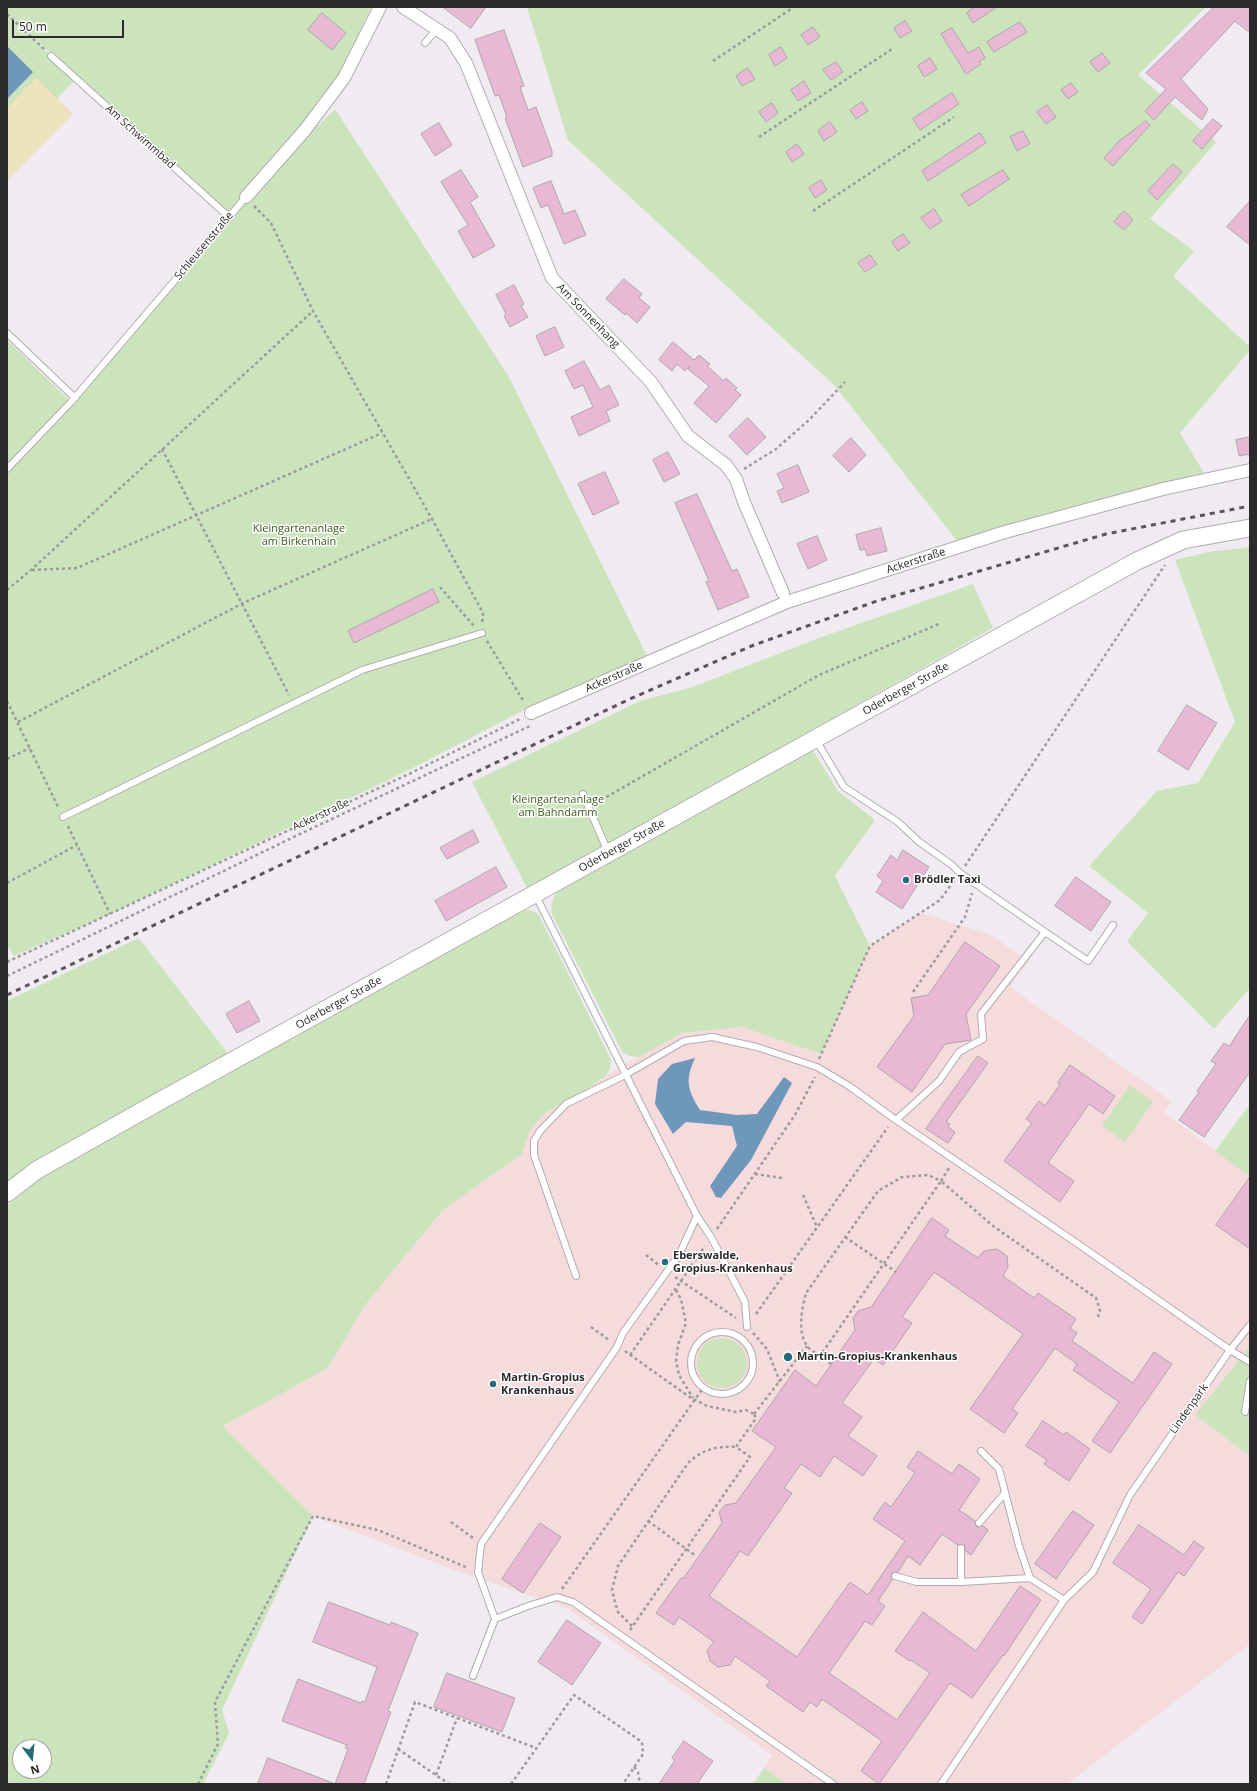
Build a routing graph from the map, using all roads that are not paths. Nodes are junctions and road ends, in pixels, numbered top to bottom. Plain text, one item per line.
1 (380, 7) edge
2 (403, 7) edge
3 (437, 30) junction
4 (425, 43) dead end
5 (52, 56) road end
6 (246, 197) joint
7 (229, 217) junction
8 (7, 333) edge
9 (75, 398) junction
10 (7, 469) edge
11 (1250, 470) edge
12 (1250, 528) edge
13 (784, 593) dead end
14 (482, 633) road end
15 (531, 719) road end
16 (815, 739) junction
17 (583, 794) dead end
18 (63, 817) dead end
19 (609, 853) junction
20 (535, 894) junction
21 (1113, 924) dead end
22 (1045, 932) junction
23 (625, 1074) junction
24 (896, 1120) junction
25 (7, 1193) edge
26 (697, 1216) junction
27 (576, 1276) dead end
28 (1250, 1325) edge
29 (747, 1327) road end
30 (1230, 1350) junction
31 (1250, 1362) edge
32 (1250, 1381) edge
33 (703, 1388) joint
34 (1245, 1412) dead end
35 (981, 1451) dead end
36 (1005, 1493) junction
37 (979, 1523) dead end
38 (961, 1548) dead end
39 (895, 1576) dead end
40 (1030, 1578) junction
41 (961, 1582) junction
42 (1064, 1600) junction
43 (495, 1619) junction
44 (473, 1676) dead end
45 (833, 1784) edge
46 (941, 1784) edge

1 - 6 street, Schleusenstraße
2 - 3 street, Am Sonnenhang
3 - 4 lane
3 - 13 street, Am Sonnenhang
5 - 7 lane, Am Schwimmbad
6 - 7 lane, Schleusenstraße
7 - 9 lane, Schleusenstraße
8 - 9 lane
9 - 10 lane, Schleusenstraße
11 - 15 street, Ackerstraße
12 - 16 main road, Oderberger Straße
14 - 18 lane
16 - 19 main road, Oderberger Straße
16 - 22 lane
17 - 19 lane
19 - 20 main road, Oderberger Straße
20 - 23 lane
20 - 25 main road, Oderberger Straße
21 - 22 lane
22 - 24 lane
23 - 24 lane
23 - 26 lane
23 - 27 lane
24 - 30 lane
26 - 29 lane
26 - 43 lane
28 - 30 lane, Lindenpark
30 - 31 lane
30 - 42 lane, Lindenpark
32 - 34 lane
33 - 33 lane
35 - 36 lane
36 - 37 lane
36 - 40 lane
38 - 41 lane
39 - 41 lane
40 - 41 lane
40 - 42 lane
42 - 46 lane, Lindenpark
43 - 44 lane
43 - 45 lane

